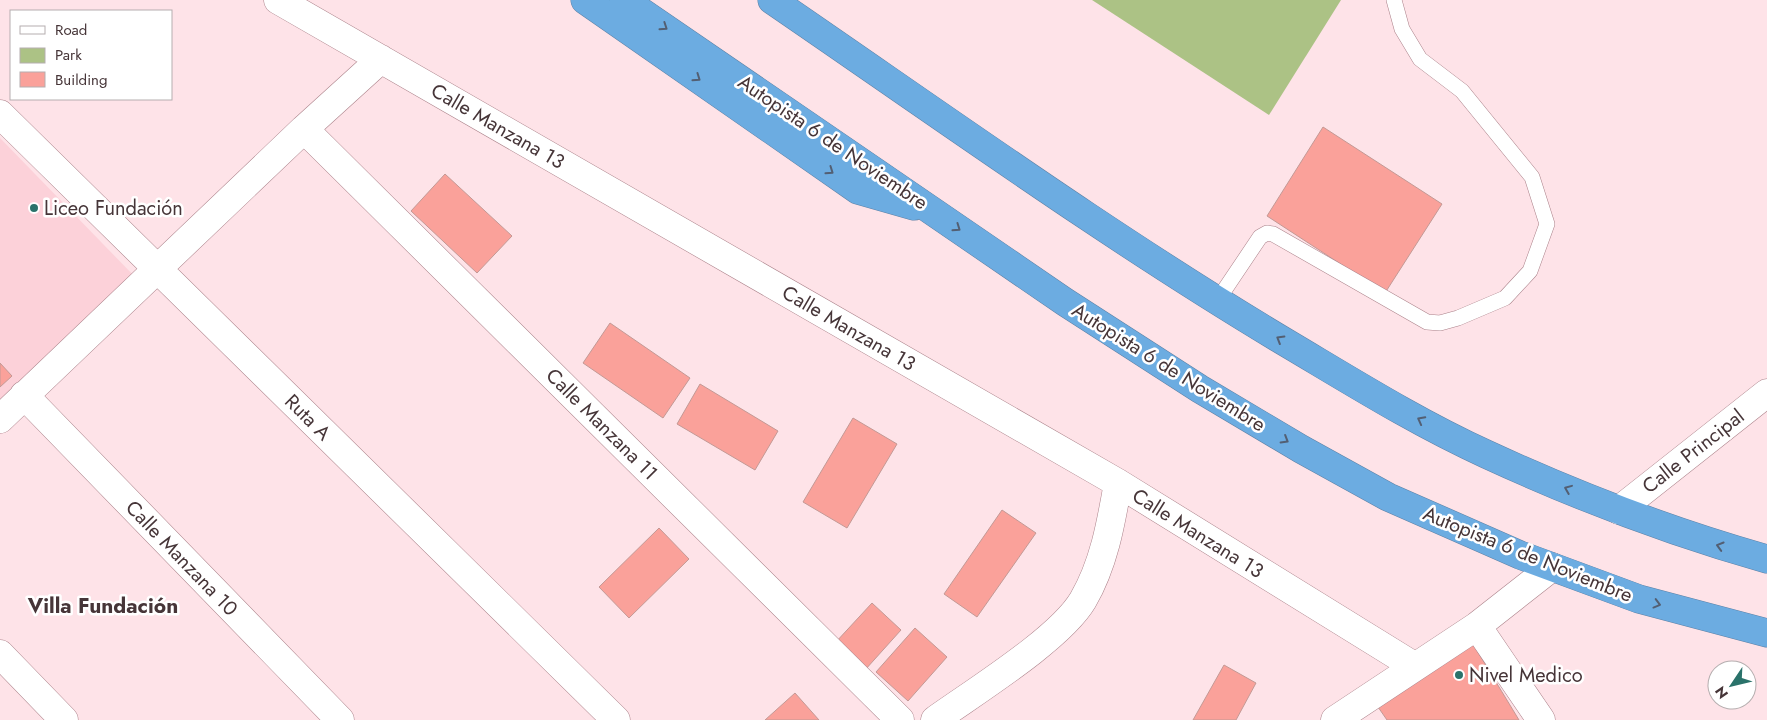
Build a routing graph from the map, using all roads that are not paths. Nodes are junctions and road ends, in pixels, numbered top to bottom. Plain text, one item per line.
1 (278, 0) edge
2 (585, 0) edge
3 (624, 0) edge
4 (772, 0) edge
5 (1394, 0) edge
6 (381, 59) junction
7 (0, 114) edge
8 (304, 129) junction
9 (933, 211) junction
10 (158, 268) junction
11 (1217, 301) junction
12 (1767, 393) edge
13 (24, 395) junction
14 (0, 419) edge
15 (1118, 483) junction
16 (1619, 510) junction
17 (1767, 559) edge
18 (1552, 567) junction
19 (1477, 626) junction
20 (1767, 633) edge
21 (0, 654) edge
22 (1414, 666) junction
23 (64, 720) edge
24 (340, 720) edge
25 (616, 720) edge
26 (900, 720) edge
27 (936, 720) edge
28 (1334, 720) edge
29 (1541, 720) edge

1 - 6 street, Calle Manzana 13
2 -> 9 highway
3 -> 9 highway, Autopista 6 de Noviembre
4 - 11 highway
5 - 11 lane
6 - 8 street
6 - 15 street, Calle Manzana 13
7 - 10 street, Ruta A
8 - 10 street
8 - 26 street, Calle Manzana 11
9 -> 18 highway, Autopista 6 de Noviembre
10 - 13 street
10 - 25 street, Ruta A
16 -> 11 highway
12 - 16 street, Calle Principal
13 - 14 street
13 - 24 street, Calle Manzana 10
15 - 22 street, Calle Manzana 13
15 - 27 street
17 -> 16 highway
18 - 19 street
18 -> 20 highway, Autopista 6 de Noviembre
19 - 22 street
19 - 29 street
21 - 23 street
22 - 28 street

